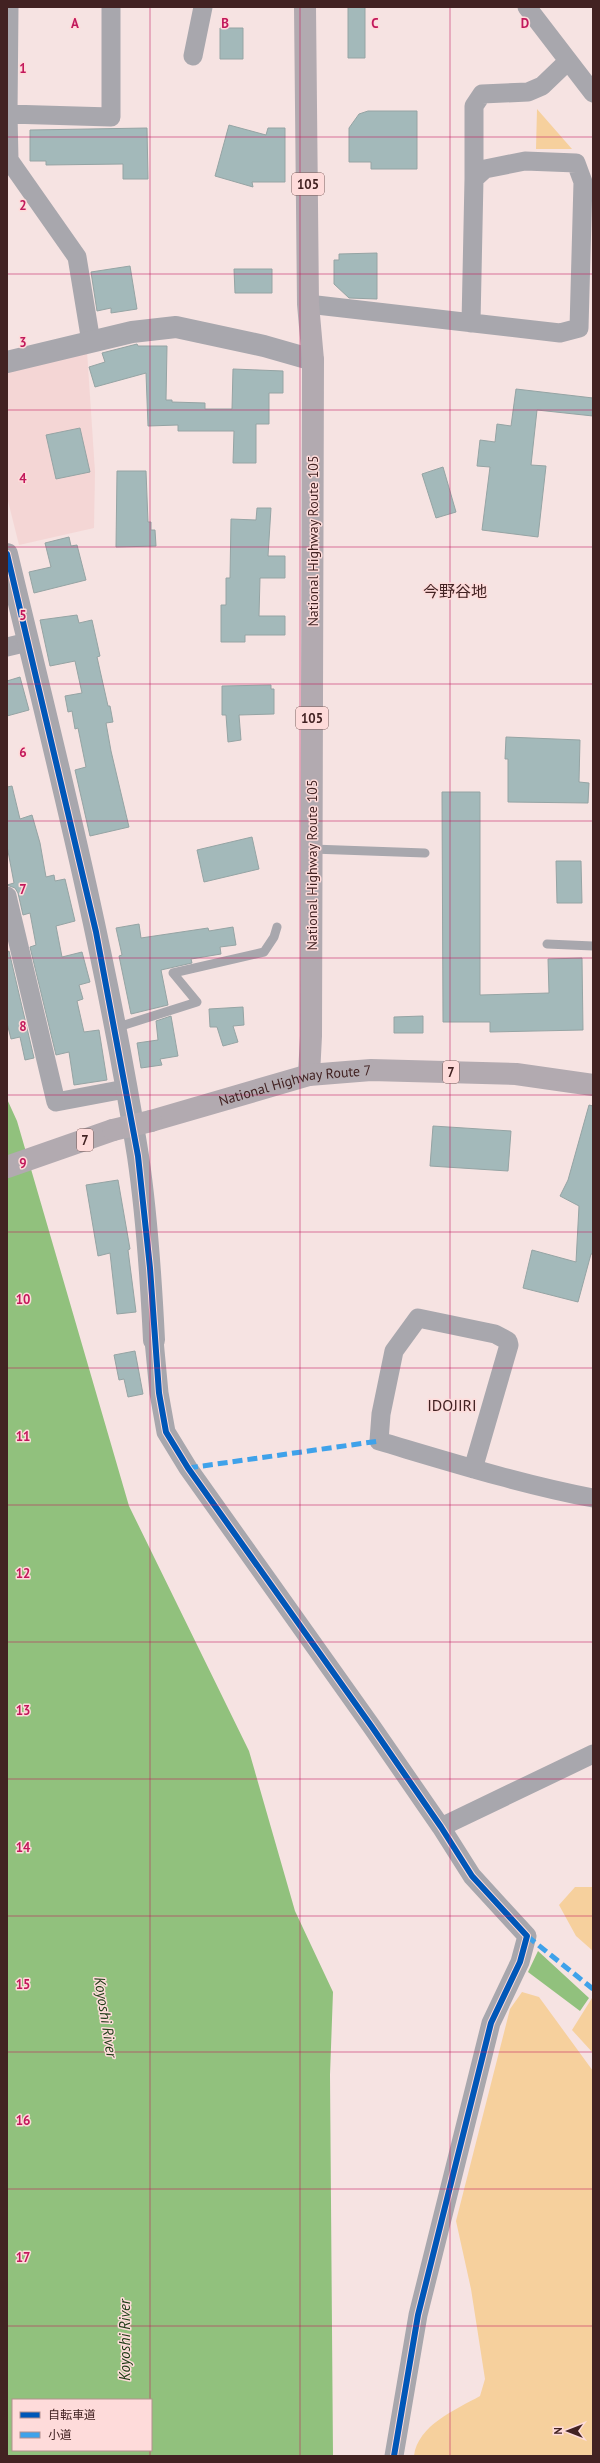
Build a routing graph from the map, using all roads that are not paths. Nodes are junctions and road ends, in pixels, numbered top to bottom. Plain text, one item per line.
1 (9, 7) edge
2 (111, 7) edge
3 (203, 7) edge
4 (305, 7) edge
5 (527, 7) edge
6 (193, 56) dead end
7 (567, 62) junction
8 (593, 93) edge
9 (8, 114) edge
10 (474, 179) junction
11 (308, 304) junction
12 (472, 323) junction
13 (91, 342) junction
14 (313, 360) junction
15 (7, 362) edge
16 (7, 554) edge
17 (28, 642) junction
18 (7, 647) edge
19 (312, 849) junction
20 (425, 853) dead end
21 (7, 896) edge
22 (277, 926) dead end
23 (547, 944) dead end
24 (593, 946) edge
25 (114, 1028) junction
26 (309, 1075) junction
27 (593, 1085) edge
28 (125, 1089) junction
29 (7, 1167) edge
30 (154, 1340) joint
31 (473, 1469) junction
32 (593, 1498) edge
33 (593, 1754) edge
34 (442, 1827) junction
35 (394, 2456) edge

1 - 9 street
2 - 9 street
3 - 6 street
4 - 11 highway, National Highway Route 105 / 105
5 - 7 street
7 - 8 street
7 - 10 street
9 - 13 street
10 - 12 street
10 - 12 street
11 - 12 street
11 - 14 highway, National Highway Route 105 / 105
13 - 14 street
13 - 15 street
14 - 19 highway, National Highway Route 105 / 105
16 - 17 street
17 - 18 street
17 - 25 street
19 - 20 lane
19 - 26 highway, National Highway Route 105 / 105
21 - 28 street
22 - 25 lane
23 - 24 lane
25 - 28 street
26 - 27 highway, National Highway Route 7 / 7
26 - 29 highway, National Highway Route 7 / 7, bridge
28 - 30 street
30 - 34 street
31 - 31 street
31 - 32 street
33 - 34 street
34 - 35 street

